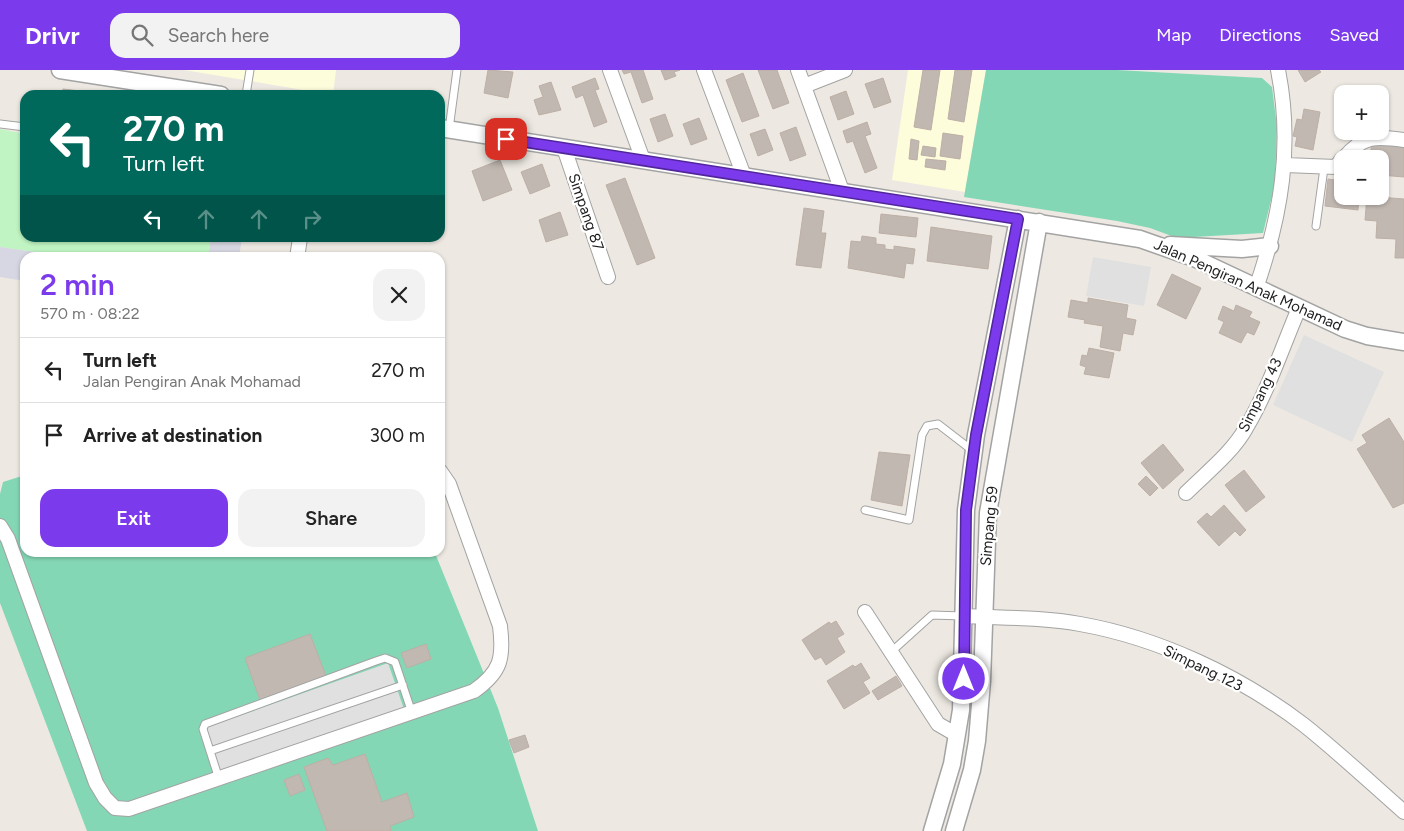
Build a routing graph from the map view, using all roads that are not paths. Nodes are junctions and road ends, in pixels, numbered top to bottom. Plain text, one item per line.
1 (60, 70) edge
2 (250, 70) edge
3 (457, 70) edge
4 (610, 70) edge
5 (704, 70) edge
6 (798, 70) edge
7 (846, 70) edge
8 (1278, 70) edge
9 (804, 86) junction
10 (189, 90) edge
11 (247, 90) edge
12 (0, 124) edge
13 (20, 126) edge
14 (445, 129) edge
15 (1404, 140) edge
16 (564, 148) junction
17 (1353, 150) edge
18 (643, 160) junction
19 (1285, 165) junction
20 (1324, 168) junction
21 (1334, 168) edge
22 (744, 176) junction
23 (842, 191) junction
24 (1018, 219) junction
25 (1039, 222) junction
26 (1316, 226) dead end
27 (1163, 246) junction
28 (1270, 246) junction
29 (608, 277) dead end
30 (1256, 288) junction
31 (1299, 308) junction
32 (1404, 342) edge
33 (974, 451) junction
34 (445, 478) edge
35 (1186, 493) dead end
36 (865, 510) dead end
37 (0, 526) edge
38 (865, 612) dead end
39 (963, 616) junction
40 (984, 617) junction
41 (891, 652) junction
42 (403, 685) junction
43 (412, 713) junction
44 (957, 735) junction
45 (210, 751) junction
46 (219, 779) junction
47 (1404, 812) edge
48 (932, 831) edge
49 (954, 831) edge

1 - 10 street
2 - 11 lane
3 - 14 lane
4 - 18 street
5 - 22 street
6 - 9 street
7 - 9 street
8 - 19 street
9 - 23 street
12 - 13 lane
14 - 16 street, Jalan Pengiran Anak Mohamad
15 - 17 street
16 - 18 street, Jalan Pengiran Anak Mohamad
16 - 29 street, Simpang 87
18 - 22 street, Jalan Pengiran Anak Mohamad
19 - 20 street
19 - 28 street
20 - 21 street
20 - 26 lane
22 - 23 street, Jalan Pengiran Anak Mohamad
23 - 24 street, Jalan Pengiran Anak Mohamad
24 - 25 street, Jalan Pengiran Anak Mohamad
24 - 33 street, Simpang 59
25 - 27 street, Jalan Pengiran Anak Mohamad
25 - 40 street, Simpang 59
27 - 28 street
27 - 30 street, Jalan Pengiran Anak Mohamad
28 - 30 street
30 - 31 street, Jalan Pengiran Anak Mohamad
31 - 32 street, Jalan Pengiran Anak Mohamad
31 - 35 street, Simpang 43
33 - 36 lane
33 - 39 street, Simpang 59
34 - 43 street
37 - 46 street
38 - 41 street
39 - 40 street, Simpang 123
39 - 41 lane
39 - 44 street, Simpang 59
40 - 47 street, Simpang 123
40 - 49 street, Simpang 59
41 - 44 street
42 - 43 lane
42 - 45 lane
42 - 45 lane
43 - 46 street
44 - 48 street, Simpang 59
45 - 46 lane

